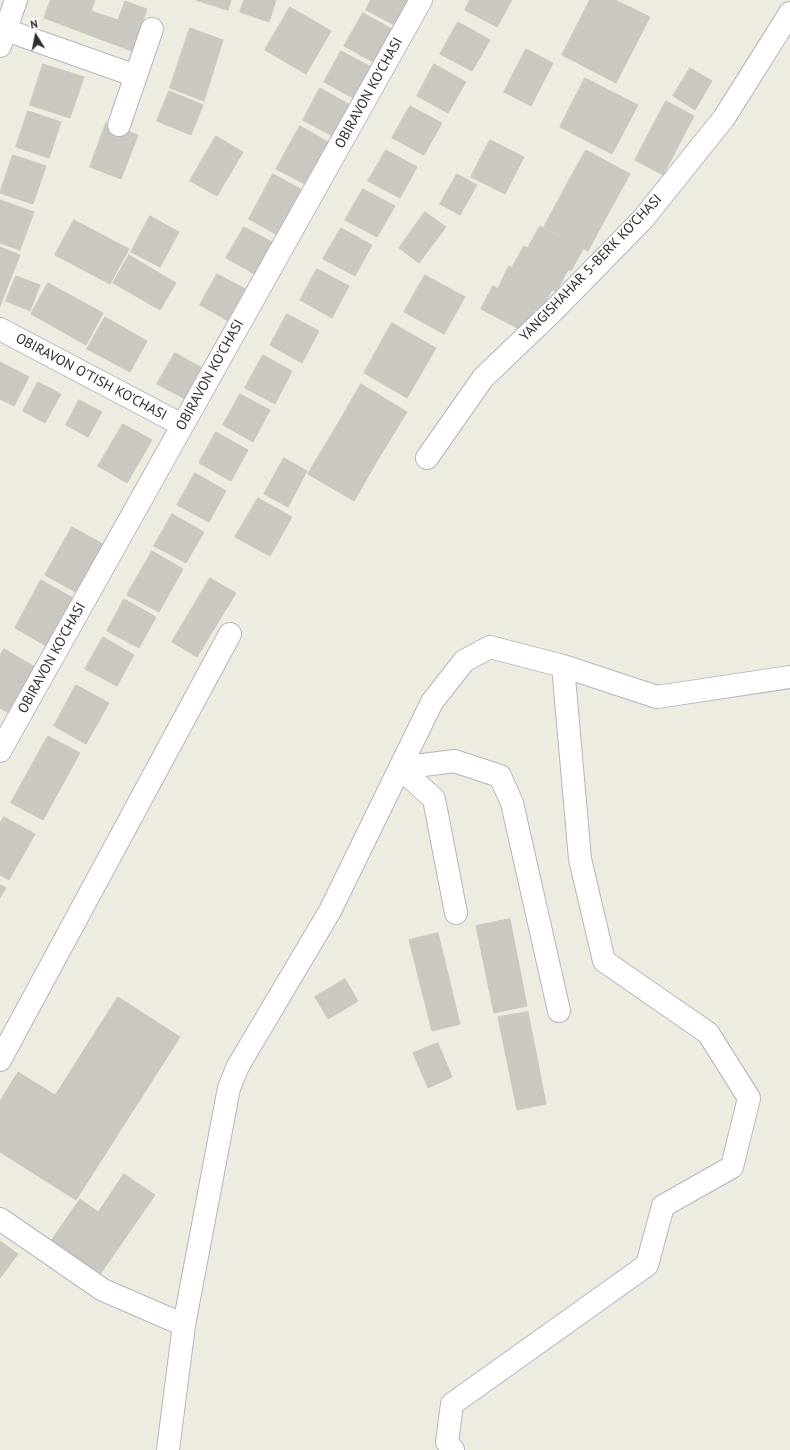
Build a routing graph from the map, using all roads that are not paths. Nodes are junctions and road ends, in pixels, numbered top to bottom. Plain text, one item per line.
1 (16, 0) edge
2 (421, 0) edge
3 (790, 13) edge
4 (152, 29) dead end
5 (3, 38) edge
6 (136, 76) junction
7 (119, 125) dead end
8 (0, 329) edge
9 (182, 425) junction
10 (427, 458) dead end
11 (230, 634) dead end
12 (563, 666) junction
13 (790, 677) edge
14 (0, 751) edge
15 (400, 768) junction
16 (456, 914) dead end
17 (559, 1011) dead end
18 (0, 1060) edge
19 (0, 1219) edge
20 (184, 1324) junction
21 (168, 1450) edge
22 (453, 1450) edge

1 - 5 street
2 - 9 street, OBIRAVON KO'CHASI
3 - 10 street, YANGISHAHAR 5-BERK KO'CHASI
4 - 6 street
5 - 6 street
6 - 7 street
8 - 9 street, OBIRAVON O'TISH KO'CHASI
9 - 14 street, OBIRAVON KO'CHASI
11 - 18 street
12 - 13 street
12 - 15 street
12 - 22 street
15 - 16 street
15 - 17 street
15 - 20 street
19 - 20 street
20 - 21 street

